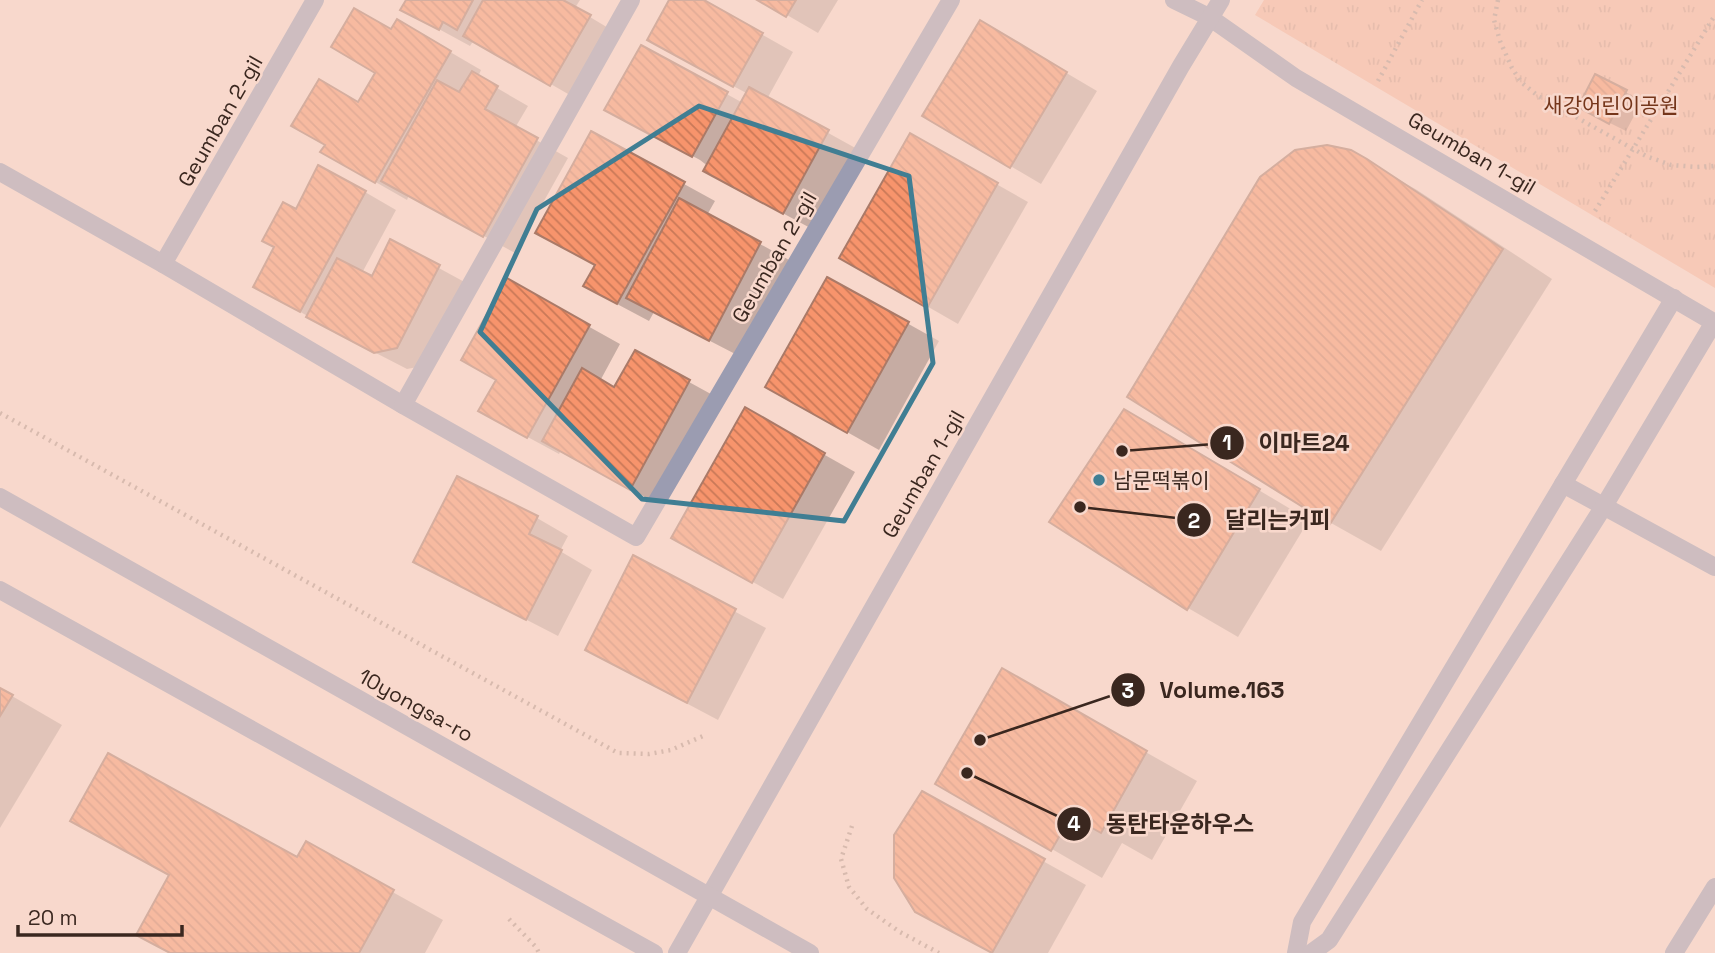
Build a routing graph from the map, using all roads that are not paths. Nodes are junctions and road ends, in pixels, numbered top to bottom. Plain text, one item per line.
1 (315, 0) edge
2 (631, 0) edge
3 (951, 0) edge
4 (1174, 0) edge
5 (1221, 0) edge
6 (1209, 18) junction
7 (0, 172) edge
8 (163, 264) junction
9 (1674, 298) junction
10 (1715, 323) edge
11 (403, 405) junction
12 (1563, 484) junction
13 (0, 497) edge
14 (1604, 506) junction
15 (1715, 567) edge
16 (0, 590) edge
17 (1715, 887) edge
18 (709, 896) junction
19 (654, 953) edge
20 (677, 953) edge
21 (810, 953) edge
22 (1296, 953) edge
23 (1311, 953) edge
24 (1674, 953) edge

1 - 8 street, Geumban 2-gil
2 - 11 street
3 - 11 street, Geumban 2-gil
4 - 6 street
5 - 6 street, Geumban 1-gil
6 - 9 street, Geumban 1-gil
6 - 18 street, Geumban 1-gil
7 - 8 street
8 - 11 street
9 - 10 street, Geumban 1-gil
9 - 12 street
10 - 14 street
12 - 14 street
12 - 22 street
13 - 18 street, 10yongsa-ro
14 - 15 street
14 - 23 street
16 - 19 street
17 - 24 street
18 - 20 street, Geumban 1-gil
18 - 21 street, 10yongsa-ro

